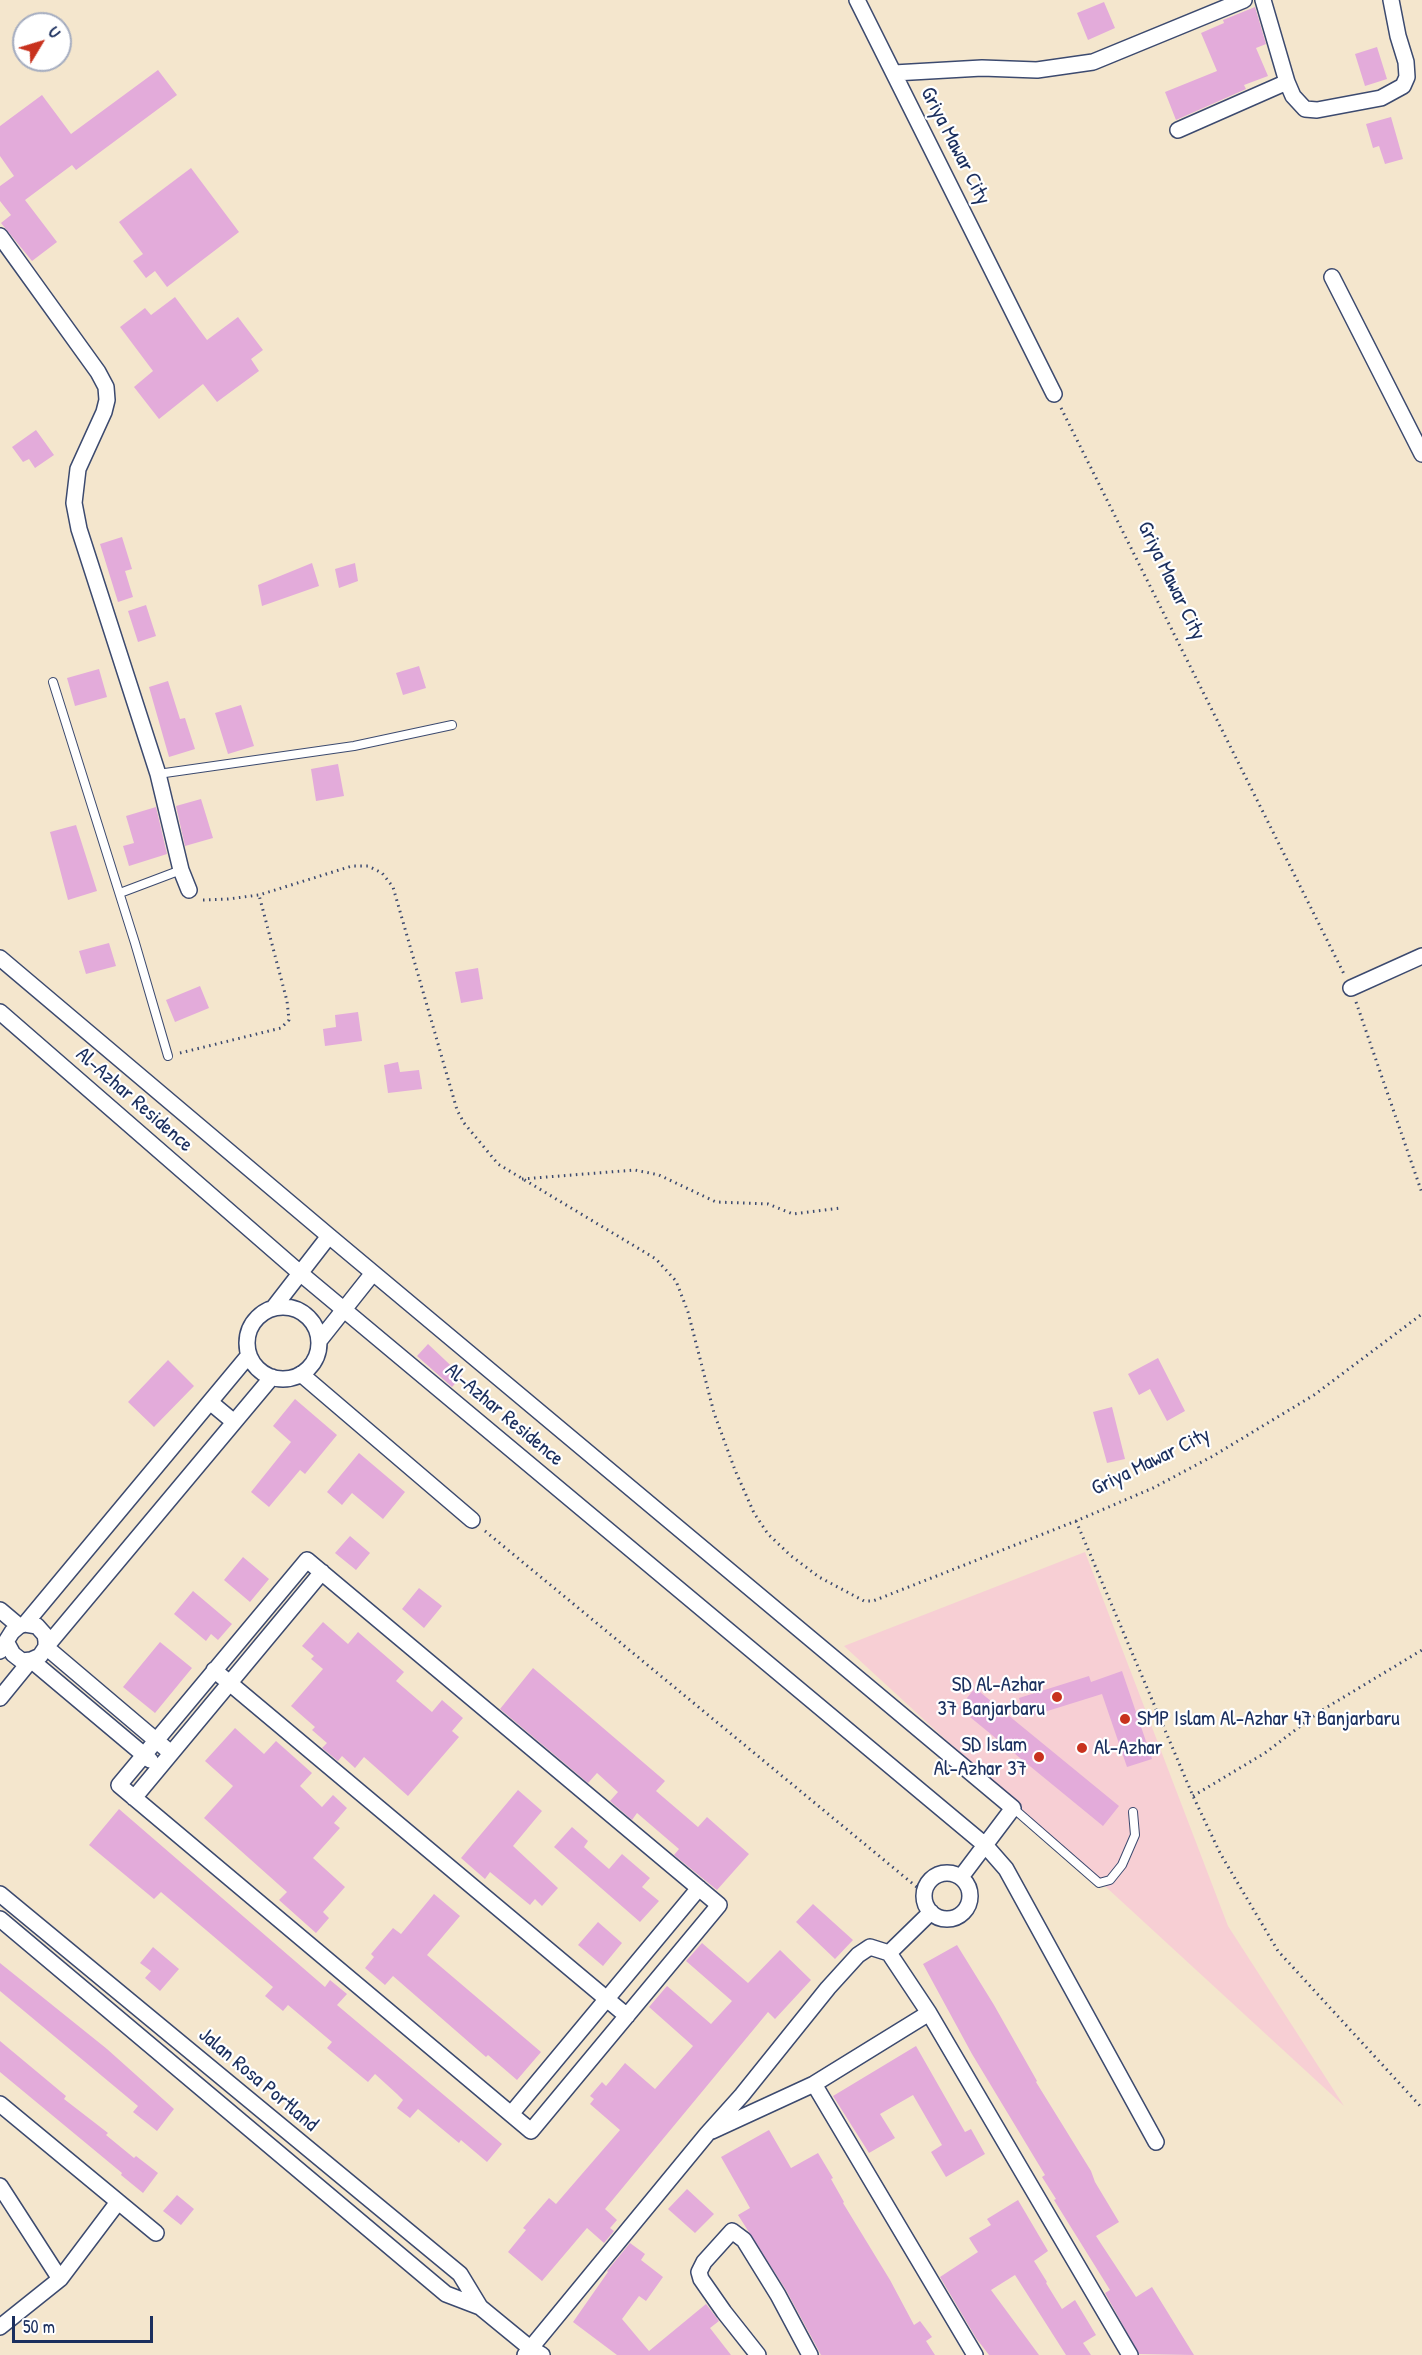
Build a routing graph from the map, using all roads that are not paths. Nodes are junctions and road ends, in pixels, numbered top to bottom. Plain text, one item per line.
1 (857, 0) edge
2 (1244, 0) edge
3 (1263, 0) edge
4 (1396, 1) edge
5 (894, 73) junction
6 (1287, 82) junction
7 (1178, 130) dead end
8 (0, 236) edge
9 (1332, 277) dead end
10 (1054, 394) road end
11 (1422, 454) edge
12 (53, 682) dead end
13 (452, 725) dead end
14 (158, 774) junction
15 (181, 870) junction
16 (189, 890) road end
17 (120, 892) junction
18 (1422, 956) edge
19 (0, 958) edge
20 (1351, 988) road end
21 (0, 1012) edge
22 (168, 1056) road end
23 (328, 1236) junction
24 (300, 1273) junction
25 (373, 1273) junction
26 (274, 1307) junction
27 (345, 1309) junction
28 (319, 1341) junction
29 (249, 1355) junction
30 (301, 1374) junction
31 (272, 1377) junction
32 (210, 1402) junction
33 (234, 1422) junction
34 (472, 1520) road end
35 (322, 1572) junction
36 (0, 1610) edge
37 (22, 1625) junction
38 (4, 1642) edge
39 (46, 1647) junction
40 (31, 1660) junction
41 (214, 1671) junction
42 (230, 1683) junction
43 (0, 1698) edge
44 (156, 1741) junction
45 (171, 1753) junction
46 (144, 1755) junction
47 (159, 1768) junction
48 (134, 1798) junction
49 (1013, 1808) junction
50 (1133, 1812) dead end
51 (985, 1845) junction
52 (961, 1877) junction
53 (699, 1888) junction
54 (0, 1894) edge
55 (931, 1912) junction
56 (0, 1919) edge
57 (889, 1953) junction
58 (607, 2000) junction
59 (929, 2013) junction
60 (627, 2016) junction
61 (814, 2084) junction
62 (0, 2104) edge
63 (512, 2114) junction
64 (706, 2134) junction
65 (1156, 2142) dead end
66 (0, 2186) edge
67 (118, 2202) junction
68 (156, 2233) dead end
69 (60, 2279) junction
70 (480, 2307) junction
71 (0, 2327) edge
72 (533, 2353) edge
73 (758, 2355) edge
74 (810, 2355) edge
75 (975, 2355) edge
76 (1130, 2355) edge

1 - 5 street, Griya Mawar City
2 - 5 street
3 - 6 street
4 - 6 street
5 - 10 street, Griya Mawar City
6 - 7 street
8 - 14 street
9 - 11 street
12 - 17 lane
13 - 14 lane
14 - 15 street
15 - 16 street
15 - 17 lane
17 - 22 lane
18 - 20 street
19 - 23 street, Al-Azhar Residence
21 - 24 street, Al-Azhar Residence
23 - 24 street
23 - 25 street, Al-Azhar Residence
24 - 26 street
24 - 27 street, Al-Azhar Residence
25 - 27 street
25 - 49 street, Al-Azhar Residence
26 - 28 street
26 - 29 street
27 - 28 street
27 - 51 street, Al-Azhar Residence
28 - 30 street
29 - 31 street
29 - 32 street
30 - 31 street
30 - 34 street
31 - 33 street
32 - 33 street
32 - 37 street
33 - 39 street
35 - 41 street
35 - 42 street
35 - 53 street
36 - 37 street
37 - 38 street
37 - 39 street
38 - 40 street
39 - 40 street
39 - 44 street
40 - 43 street
40 - 46 street
41 - 42 street
41 - 44 street
42 - 45 street
42 - 58 street
44 - 45 street
44 - 46 street
45 - 47 street
46 - 47 street
46 - 48 street
47 - 48 street
48 - 63 street
49 - 50 lane
49 - 51 street
51 - 52 street
51 - 65 street, Al-Azhar Residence
52 - 55 street
52 - 55 street
53 - 58 street
53 - 60 street
54 - 70 street, Jalan Rosa Portland
55 - 57 street
56 - 70 street, Jalan Rosa Portland
57 - 59 street
57 - 64 street
58 - 60 street
58 - 63 street
59 - 61 street
59 - 76 street
60 - 63 street
61 - 64 street
61 - 75 street
62 - 67 street
64 - 72 street
66 - 69 street
67 - 68 street
67 - 69 street
69 - 71 street
70 - 72 street, Jalan Rosa Portland
73 - 74 street

